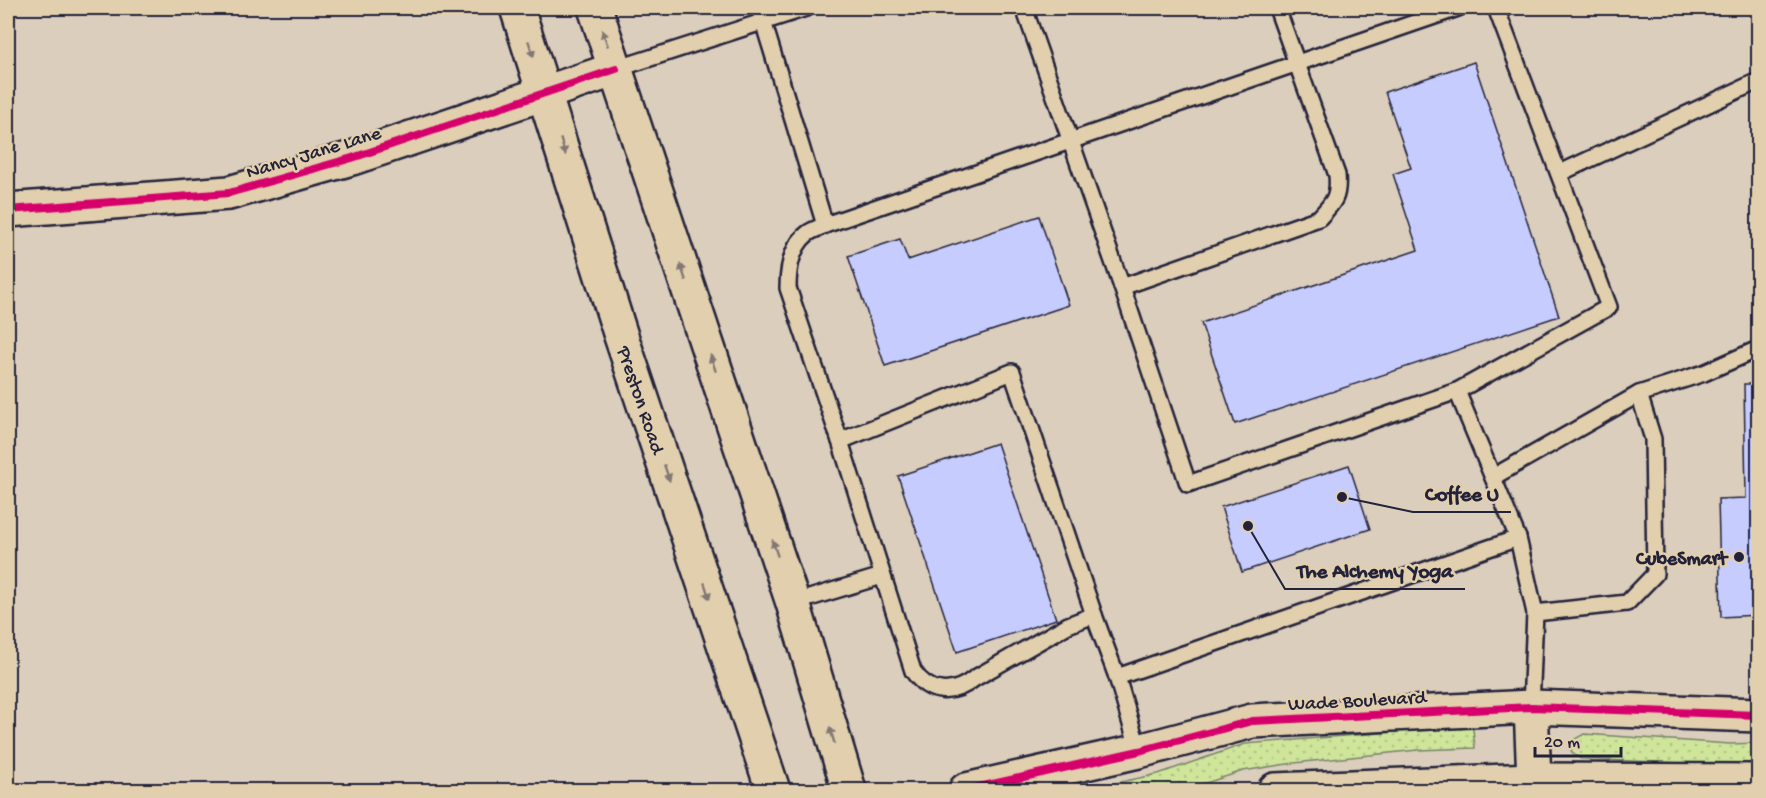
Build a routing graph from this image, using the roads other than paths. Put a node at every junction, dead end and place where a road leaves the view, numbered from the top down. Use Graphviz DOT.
graph roads {
  1 [pos="518,8"];
  2 [pos="595,8"];
  3 [pos="806,8"];
  4 [pos="1024,8"];
  5 [pos="1277,8"];
  6 [pos="1458,8"];
  7 [pos="1496,8"];
  8 [pos="761,15"];
  9 [pos="1297,63"];
  10 [pos="616,69"];
  11 [pos="1758,81"];
  12 [pos="545,92"];
  13 [pos="1071,142"];
  14 [pos="1560,173"];
  15 [pos="8,210"];
  16 [pos="825,225"];
  17 [pos="1122,287"];
  18 [pos="1758,349"];
  19 [pos="1457,391"];
  20 [pos="1639,394"];
  21 [pos="840,441"];
  22 [pos="1492,477"];
  23 [pos="1518,538"];
  24 [pos="882,576"];
  25 [pos="793,603"];
  26 [pos="1535,612"];
  27 [pos="1094,615"];
  28 [pos="1117,676"];
  29 [pos="1531,707"];
  30 [pos="1758,715"];
  31 [pos="1139,750"];
  32 [pos="1534,780"];
  33 [pos="1758,781"];
  34 [pos="773,790"];
  35 [pos="849,790"];
  36 [pos="966,790"];
  37 [pos="1275,790"];
  1 -- 12 [label="street, Preston Road, one-way"];
  10 -- 2 [label="street, one-way"];
  3 -- 8 [label="lane"];
  4 -- 13 [label="lane"];
  5 -- 9 [label="lane"];
  6 -- 9 [label="lane"];
  7 -- 14 [label="lane"];
  8 -- 10 [label="lane"];
  8 -- 16 [label="lane"];
  9 -- 13 [label="lane"];
  9 -- 17 [label="lane"];
  10 -- 12 [label="street, Nancy Jane Lane"];
  25 -- 10 [label="street, one-way"];
  11 -- 14 [label="lane"];
  12 -- 15 [label="street, Nancy Jane Lane"];
  12 -- 34 [label="street, Preston Road, one-way"];
  13 -- 16 [label="lane"];
  13 -- 17 [label="lane"];
  14 -- 19 [label="lane"];
  16 -- 21 [label="lane"];
  17 -- 19 [label="lane"];
  18 -- 20 [label="lane"];
  19 -- 22 [label="lane"];
  20 -- 22 [label="lane"];
  20 -- 26 [label="lane"];
  21 -- 24 [label="lane"];
  21 -- 27 [label="lane"];
  22 -- 23 [label="lane"];
  23 -- 26 [label="lane"];
  23 -- 28 [label="lane"];
  24 -- 25 [label="lane"];
  24 -- 27 [label="lane"];
  35 -- 25 [label="street, one-way"];
  26 -- 29 [label="lane"];
  27 -- 28 [label="lane"];
  28 -- 31 [label="lane"];
  29 -- 30 [label="street, Wade Boulevard"];
  29 -- 31 [label="street, Wade Boulevard"];
  29 -- 32 [label="street"];
  31 -- 36 [label="street, Wade Boulevard"];
  32 -- 33 [label="street"];
  32 -- 37 [label="street"];
}
